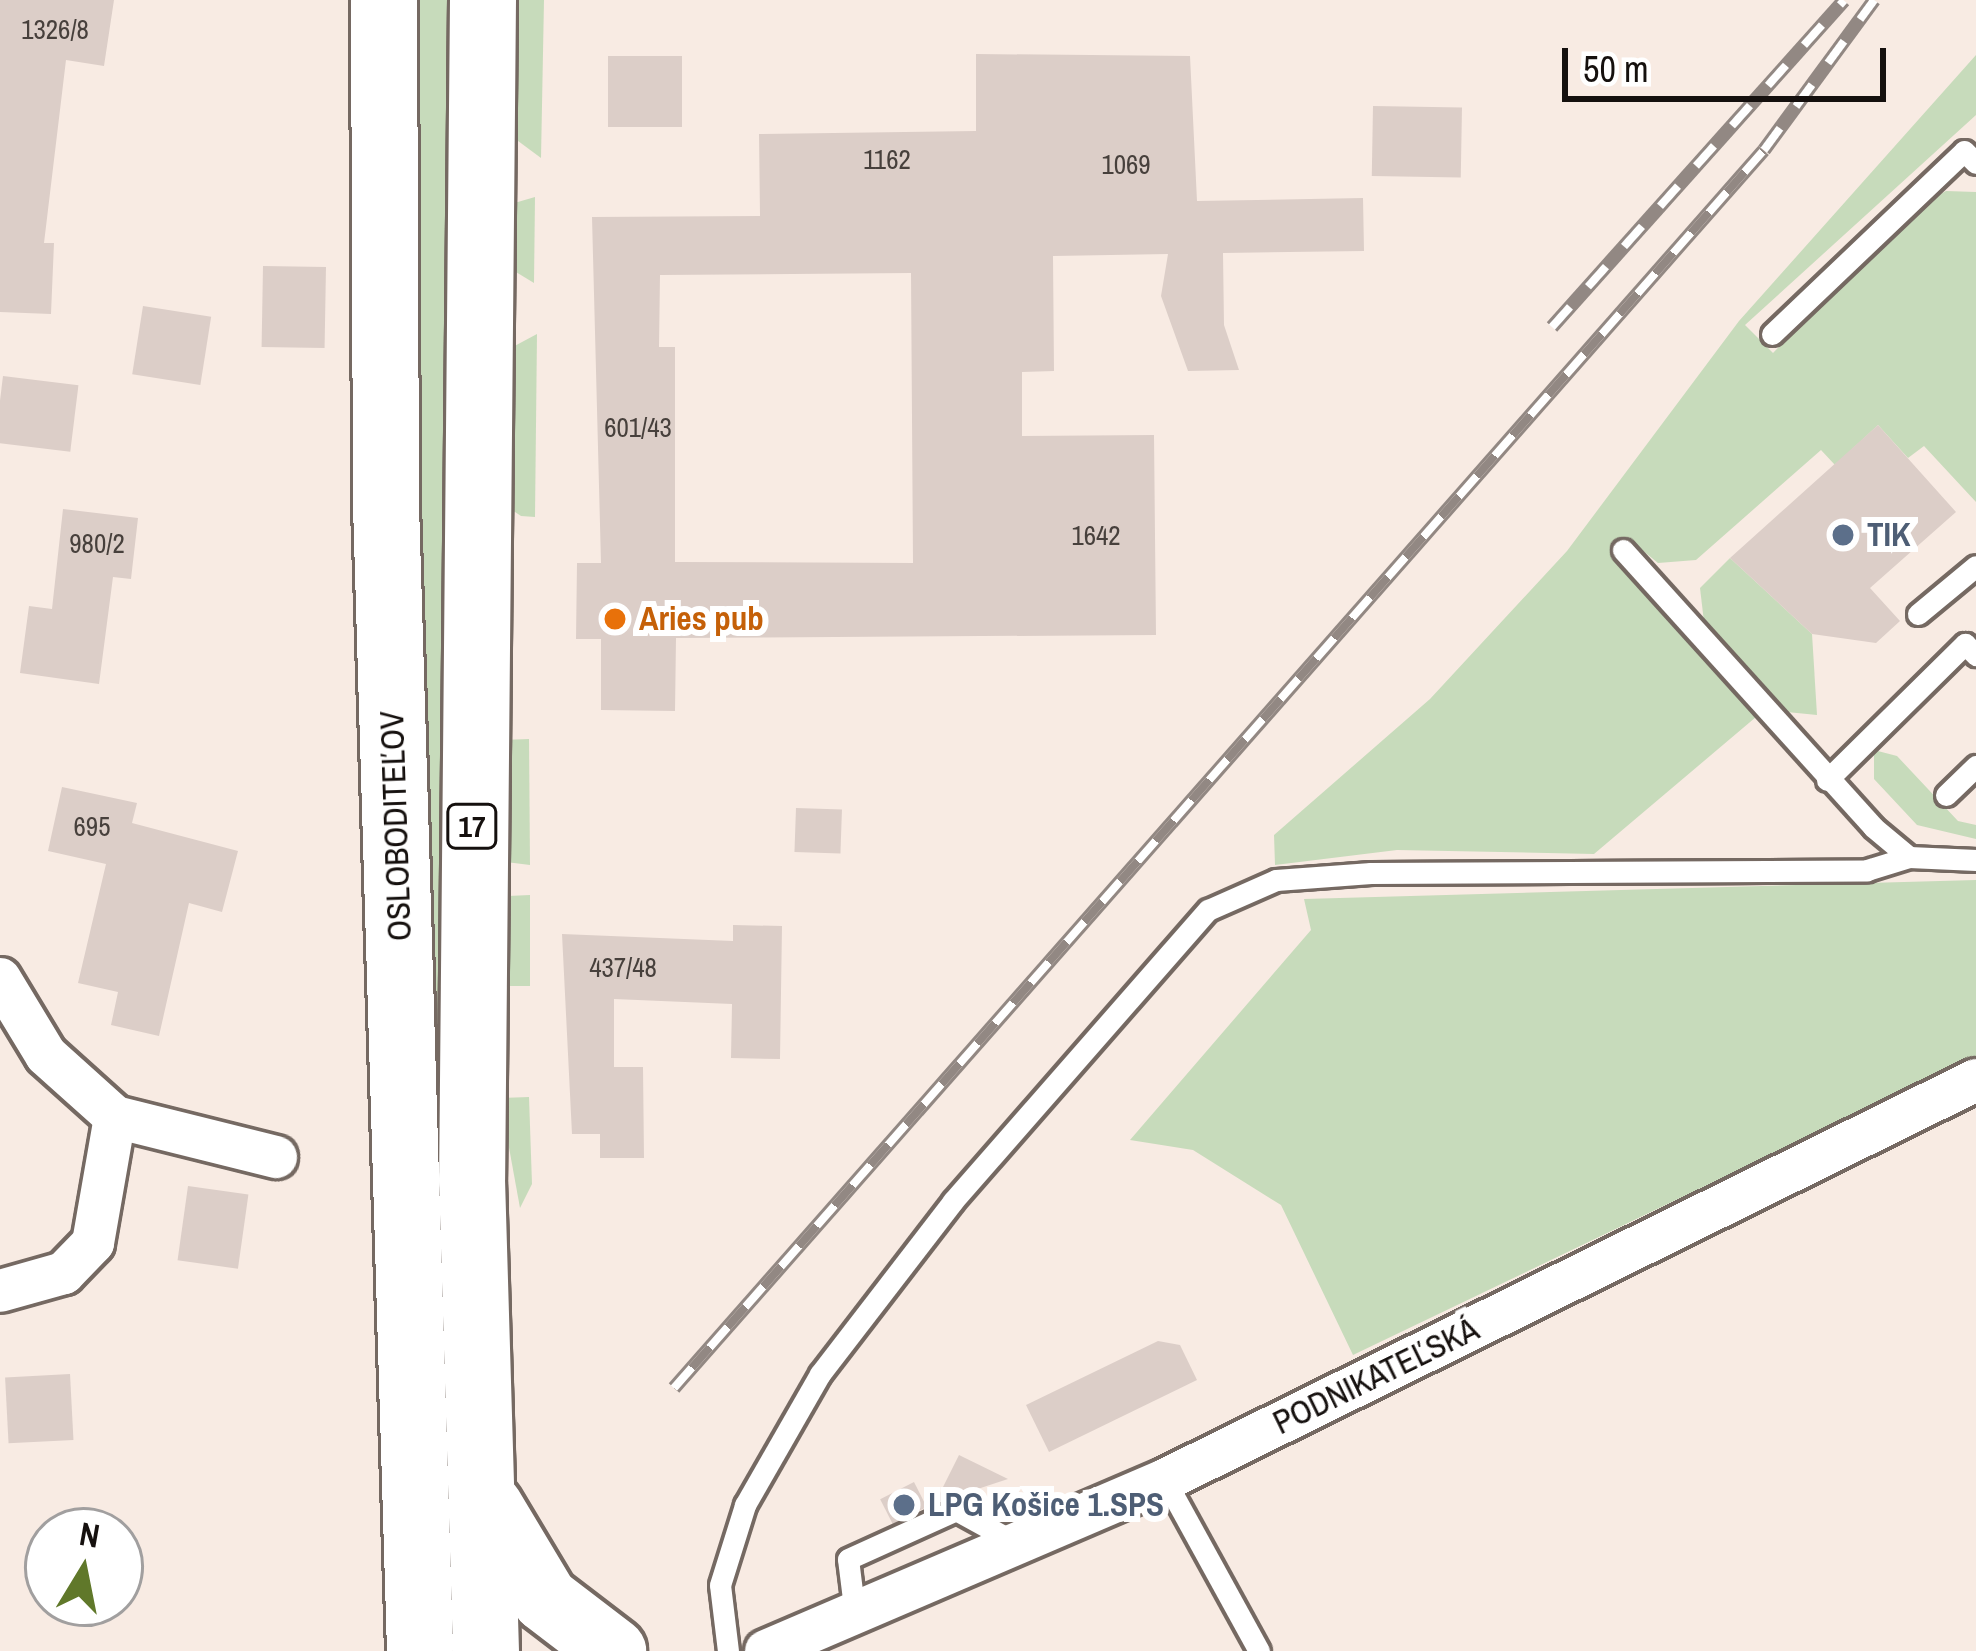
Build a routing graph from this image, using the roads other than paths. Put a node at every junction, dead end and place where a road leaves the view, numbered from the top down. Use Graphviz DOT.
graph roads {
  1 [pos="383,0"];
  2 [pos="483,0"];
  3 [pos="1976,164"];
  4 [pos="1772,334"];
  5 [pos="1623,550"];
  6 [pos="1976,566"];
  7 [pos="1918,614"];
  8 [pos="1976,655"];
  9 [pos="1976,766"];
  10 [pos="1827,780"];
  11 [pos="1946,795"];
  12 [pos="1909,857"];
  13 [pos="1976,860"];
  14 [pos="0,979"];
  15 [pos="1976,1080"];
  16 [pos="115,1118"];
  17 [pos="276,1157"];
  18 [pos="0,1291"];
  19 [pos="1165,1480"];
  20 [pos="483,1494"];
  21 [pos="419,1651"];
  22 [pos="486,1651"];
  23 [pos="614,1651"];
  24 [pos="728,1651"];
  25 [pos="766,1651"];
  26 [pos="1258,1651"];
  1 -- 21 [label="main road, OSLOBODITEĽOV / 17"];
  2 -- 20 [label="main road, 17"];
  3 -- 4 [label="lane"];
  5 -- 10 [label="lane"];
  6 -- 7 [label="lane"];
  8 -- 10 [label="lane"];
  9 -- 11 [label="lane"];
  10 -- 12 [label="lane"];
  12 -- 13 [label="lane"];
  12 -- 24 [label="lane"];
  14 -- 16 [label="street"];
  15 -- 19 [label="street, PODNIKATEĽSKÁ"];
  16 -- 17 [label="street"];
  16 -- 18 [label="street"];
  19 -- 25 [label="street, PODNIKATEĽSKÁ"];
  19 -- 26 [label="lane"];
  20 -- 22 [label="main road, 17"];
  20 -- 23 [label="main road"];
}
